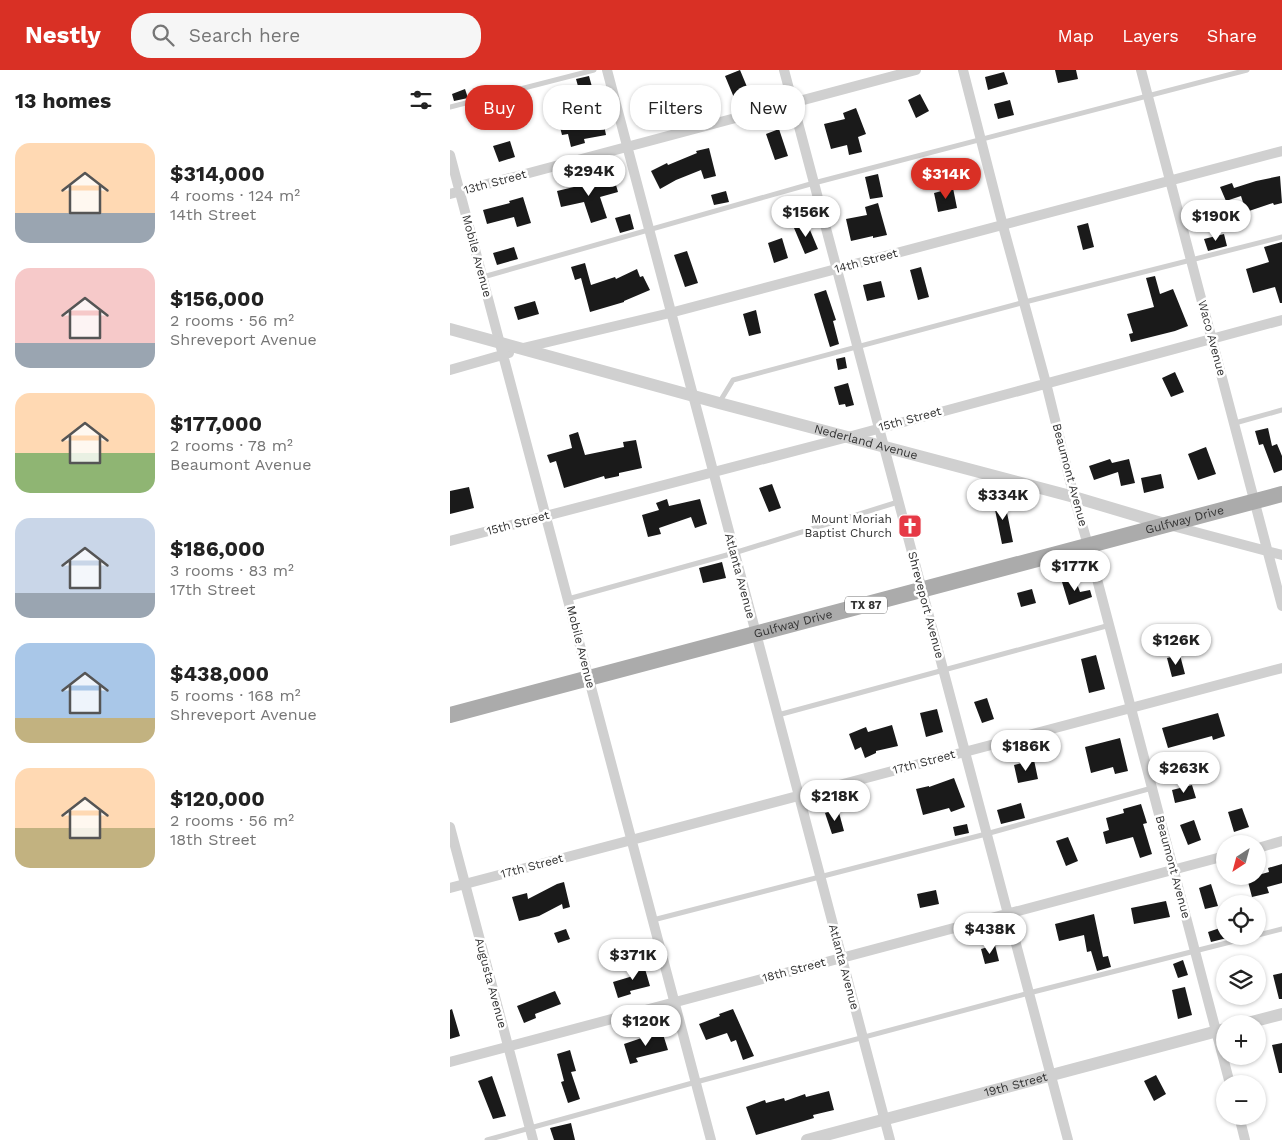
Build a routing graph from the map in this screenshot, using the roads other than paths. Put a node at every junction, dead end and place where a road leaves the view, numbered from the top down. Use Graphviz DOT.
graph roads {
  1 [pos="594,70"];
  2 [pos="607,70"];
  3 [pos="784,70"];
  4 [pos="916,70"];
  5 [pos="963,70"];
  6 [pos="1142,70"];
  7 [pos="1247,70"];
  8 [pos="788,85"];
  9 [pos="1148,96"];
  10 [pos="805,100"];
  11 [pos="450,107"];
  12 [pos="731,120"];
  13 [pos="799,130"];
  14 [pos="982,140"];
  15 [pos="628,148"];
  16 [pos="1282,151"];
  17 [pos="450,155"];
  18 [pos="1169,182"];
  19 [pos="814,183"];
  20 [pos="455,193"];
  21 [pos="1003,226"];
  22 [pos="650,229"];
  23 [pos="1282,237"];
  24 [pos="1192,260"];
  25 [pos="835,269"];
  26 [pos="483,277"];
  27 [pos="1025,302"];
  28 [pos="670,313"];
  29 [pos="1282,320"];
  30 [pos="450,329"];
  31 [pos="1212,338"];
  32 [pos="858,346"];
  33 [pos="502,348"];
  34 [pos="520,349"];
  35 [pos="450,370"];
  36 [pos="1046,383"];
  37 [pos="692,395"];
  38 [pos="719,403"];
  39 [pos="1282,410"];
  40 [pos="1235,423"];
  41 [pos="879,427"];
  42 [pos="848,437"];
  43 [pos="883,446"];
  44 [pos="712,472"];
  45 [pos="1282,494"];
  46 [pos="1074,497"];
  47 [pos="1255,501"];
  48 [pos="899,502"];
  49 [pos="547,516"];
  50 [pos="1168,525"];
  51 [pos="450,542"];
  52 [pos="1088,545"];
  53 [pos="1267,551"];
  54 [pos="734,553"];
  55 [pos="1282,555"];
  56 [pos="921,590"];
  57 [pos="568,599"];
  58 [pos="1282,606"];
  59 [pos="1110,625"];
  60 [pos="756,634"];
  61 [pos="1282,668"];
  62 [pos="943,671"];
  63 [pos="589,678"];
  64 [pos="1131,707"];
  65 [pos="450,715"];
  66 [pos="778,716"];
  67 [pos="964,751"];
  68 [pos="1152,788"];
  69 [pos="799,795"];
  70 [pos="450,827"];
  71 [pos="986,834"];
  72 [pos="632,840"];
  73 [pos="1282,841"];
  74 [pos="1266,846"];
  75 [pos="1216,858"];
  76 [pos="1174,870"];
  77 [pos="820,878"];
  78 [pos="465,884"];
  79 [pos="450,888"];
  80 [pos="1008,915"];
  81 [pos="653,920"];
  82 [pos="1282,929"];
  83 [pos="1266,933"];
  84 [pos="1222,945"];
  85 [pos="1195,952"];
  86 [pos="842,958"];
  87 [pos="1029,993"];
  88 [pos="674,1002"];
  89 [pos="1282,1014"];
  90 [pos="1216,1018"];
  91 [pos="1266,1018"];
  92 [pos="1216,1031"];
  93 [pos="863,1037"];
  94 [pos="508,1046"];
  95 [pos="450,1062"];
  96 [pos="1051,1075"];
  97 [pos="696,1082"];
  98 [pos="884,1120"];
  99 [pos="1241,1125"];
  100 [pos="530,1128"];
  101 [pos="487,1140"];
  102 [pos="533,1140"];
  103 [pos="711,1140"];
  104 [pos="807,1140"];
  105 [pos="890,1140"];
  106 [pos="1068,1140"];
  107 [pos="1245,1140"];
  1 -- 11 [label="lane"];
  2 -- 15 [label="street, Atlanta Avenue"];
  3 -- 8 [label="street, Shreveport Avenue"];
  4 -- 10 [label="street, 13th Street"];
  5 -- 14 [label="street, Beaumont Avenue"];
  6 -- 9 [label="street, Waco Avenue"];
  7 -- 9 [label="lane"];
  9 -- 14 [label="lane"];
  9 -- 18 [label="street, Waco Avenue"];
  12 -- 15 [label="street, 13th Street"];
  13 -- 19 [label="street, Shreveport Avenue"];
  14 -- 19 [label="lane"];
  14 -- 21 [label="street, Beaumont Avenue"];
  15 -- 20 [label="street, 13th Street"];
  15 -- 22 [label="street, Atlanta Avenue"];
  16 -- 18 [label="street, 14th Street"];
  17 -- 20 [label="street, Mobile Avenue"];
  18 -- 21 [label="street, 14th Street"];
  18 -- 24 [label="street, Waco Avenue"];
  19 -- 22 [label="lane"];
  19 -- 25 [label="street, Shreveport Avenue"];
  20 -- 26 [label="street, Mobile Avenue"];
  21 -- 25 [label="street, 14th Street"];
  21 -- 27 [label="street, Beaumont Avenue"];
  22 -- 26 [label="lane"];
  22 -- 28 [label="street, Atlanta Avenue"];
  23 -- 24 [label="lane"];
  24 -- 27 [label="lane"];
  24 -- 31 [label="street, Waco Avenue"];
  25 -- 28 [label="street, 14th Street"];
  25 -- 32 [label="street, Shreveport Avenue"];
  26 -- 33 [label="street, Mobile Avenue"];
  27 -- 32 [label="lane"];
  27 -- 36 [label="street, Beaumont Avenue"];
  28 -- 34 [label="street, 14th Street"];
  28 -- 37 [label="street, Atlanta Avenue"];
  29 -- 31 [label="street, 15th Street"];
  30 -- 33 [label="street, Nederland Avenue"];
  31 -- 36 [label="street, 15th Street"];
  31 -- 40 [label="street, Waco Avenue"];
  32 -- 38 [label="lane"];
  32 -- 41 [label="street, Shreveport Avenue"];
  33 -- 34 [label="street, Nederland Avenue"];
  33 -- 35 [label="street"];
  33 -- 49 [label="street, Mobile Avenue"];
  34 -- 37 [label="street, Nederland Avenue"];
  36 -- 41 [label="street, 15th Street"];
  36 -- 46 [label="street, Beaumont Avenue"];
  37 -- 38 [label="street, Nederland Avenue"];
  37 -- 44 [label="street, Atlanta Avenue"];
  38 -- 42 [label="street, Nederland Avenue"];
  39 -- 40 [label="lane"];
  40 -- 47 [label="street, Waco Avenue"];
  41 -- 42 [label="street, 15th Street"];
  41 -- 43 [label="street, Shreveport Avenue"];
  42 -- 43 [label="street, Nederland Avenue"];
  42 -- 44 [label="street, 15th Street"];
  43 -- 46 [label="street, Nederland Avenue"];
  43 -- 48 [label="street, Shreveport Avenue"];
  44 -- 49 [label="street, 15th Street"];
  44 -- 54 [label="street, Atlanta Avenue"];
  45 -- 47 [label="main road, Gulfway Drive / TX 87"];
  46 -- 50 [label="street, Nederland Avenue"];
  46 -- 52 [label="street, Beaumont Avenue"];
  47 -- 50 [label="main road, Gulfway Drive / TX 87"];
  47 -- 53 [label="street, Waco Avenue"];
  48 -- 54 [label="lane"];
  48 -- 56 [label="street, Shreveport Avenue"];
  49 -- 51 [label="street, 15th Street"];
  49 -- 57 [label="street, Mobile Avenue"];
  50 -- 52 [label="main road, Gulfway Drive / TX 87"];
  50 -- 53 [label="street, Nederland Avenue"];
  52 -- 56 [label="main road, Gulfway Drive / TX 87"];
  52 -- 59 [label="street, Beaumont Avenue"];
  53 -- 55 [label="street, Nederland Avenue"];
  53 -- 58 [label="street, Waco Avenue"];
  54 -- 57 [label="lane"];
  54 -- 60 [label="street, Atlanta Avenue"];
  56 -- 60 [label="main road, Gulfway Drive / TX 87"];
  56 -- 62 [label="street, Shreveport Avenue"];
  57 -- 63 [label="street, Mobile Avenue"];
  59 -- 62 [label="lane"];
  59 -- 64 [label="street, Beaumont Avenue"];
  60 -- 63 [label="main road, Gulfway Drive / TX 87"];
  60 -- 66 [label="street, Atlanta Avenue"];
  61 -- 64 [label="street, 17th Street"];
  62 -- 66 [label="lane"];
  62 -- 67 [label="street, Shreveport Avenue"];
  63 -- 65 [label="main road, Gulfway Drive / TX 87"];
  63 -- 72 [label="street, Mobile Avenue"];
  64 -- 67 [label="street, 17th Street"];
  64 -- 68 [label="street, Beaumont Avenue"];
  66 -- 69 [label="street, Atlanta Avenue"];
  67 -- 69 [label="street, 17th Street"];
  67 -- 71 [label="street, Shreveport Avenue"];
  68 -- 71 [label="lane"];
  68 -- 76 [label="street, Beaumont Avenue"];
  69 -- 72 [label="street, 17th Street"];
  69 -- 77 [label="street, Atlanta Avenue"];
  70 -- 78 [label="street, Augusta Avenue"];
  71 -- 77 [label="lane"];
  71 -- 80 [label="street, Shreveport Avenue"];
  72 -- 78 [label="street, 17th Street"];
  72 -- 81 [label="street, Mobile Avenue"];
  73 -- 74 [label="street"];
  75 -- 76 [label="street, 18th Street"];
  76 -- 80 [label="street, 18th Street"];
  76 -- 85 [label="street, Beaumont Avenue"];
  77 -- 81 [label="lane"];
  77 -- 86 [label="street, Atlanta Avenue"];
  78 -- 79 [label="street, 17th Street"];
  78 -- 94 [label="street, Augusta Avenue"];
  80 -- 86 [label="street, 18th Street"];
  80 -- 87 [label="street, Shreveport Avenue"];
  81 -- 88 [label="street, Mobile Avenue"];
  82 -- 83 [label="lane"];
  84 -- 85 [label="lane"];
  85 -- 87 [label="lane"];
  85 -- 90 [label="street, Beaumont Avenue"];
  86 -- 88 [label="street, 18th Street"];
  86 -- 93 [label="street, Atlanta Avenue"];
  87 -- 93 [label="lane"];
  87 -- 96 [label="street, Shreveport Avenue"];
  88 -- 94 [label="street, 18th Street"];
  88 -- 97 [label="street, Mobile Avenue"];
  89 -- 91 [label="street"];
  92 -- 96 [label="street, 19th Street"];
  93 -- 97 [label="lane"];
  93 -- 98 [label="street, Atlanta Avenue"];
  94 -- 95 [label="street, 18th Street"];
  94 -- 100 [label="street, Augusta Avenue"];
  96 -- 98 [label="street, 19th Street"];
  96 -- 106 [label="street, Shreveport Avenue"];
  97 -- 100 [label="lane"];
  97 -- 103 [label="street, Mobile Avenue"];
  98 -- 104 [label="street, 19th Street"];
  98 -- 105 [label="street, Atlanta Avenue"];
  99 -- 107 [label="street"];
  100 -- 101 [label="lane"];
  100 -- 102 [label="street, Augusta Avenue"];
}
